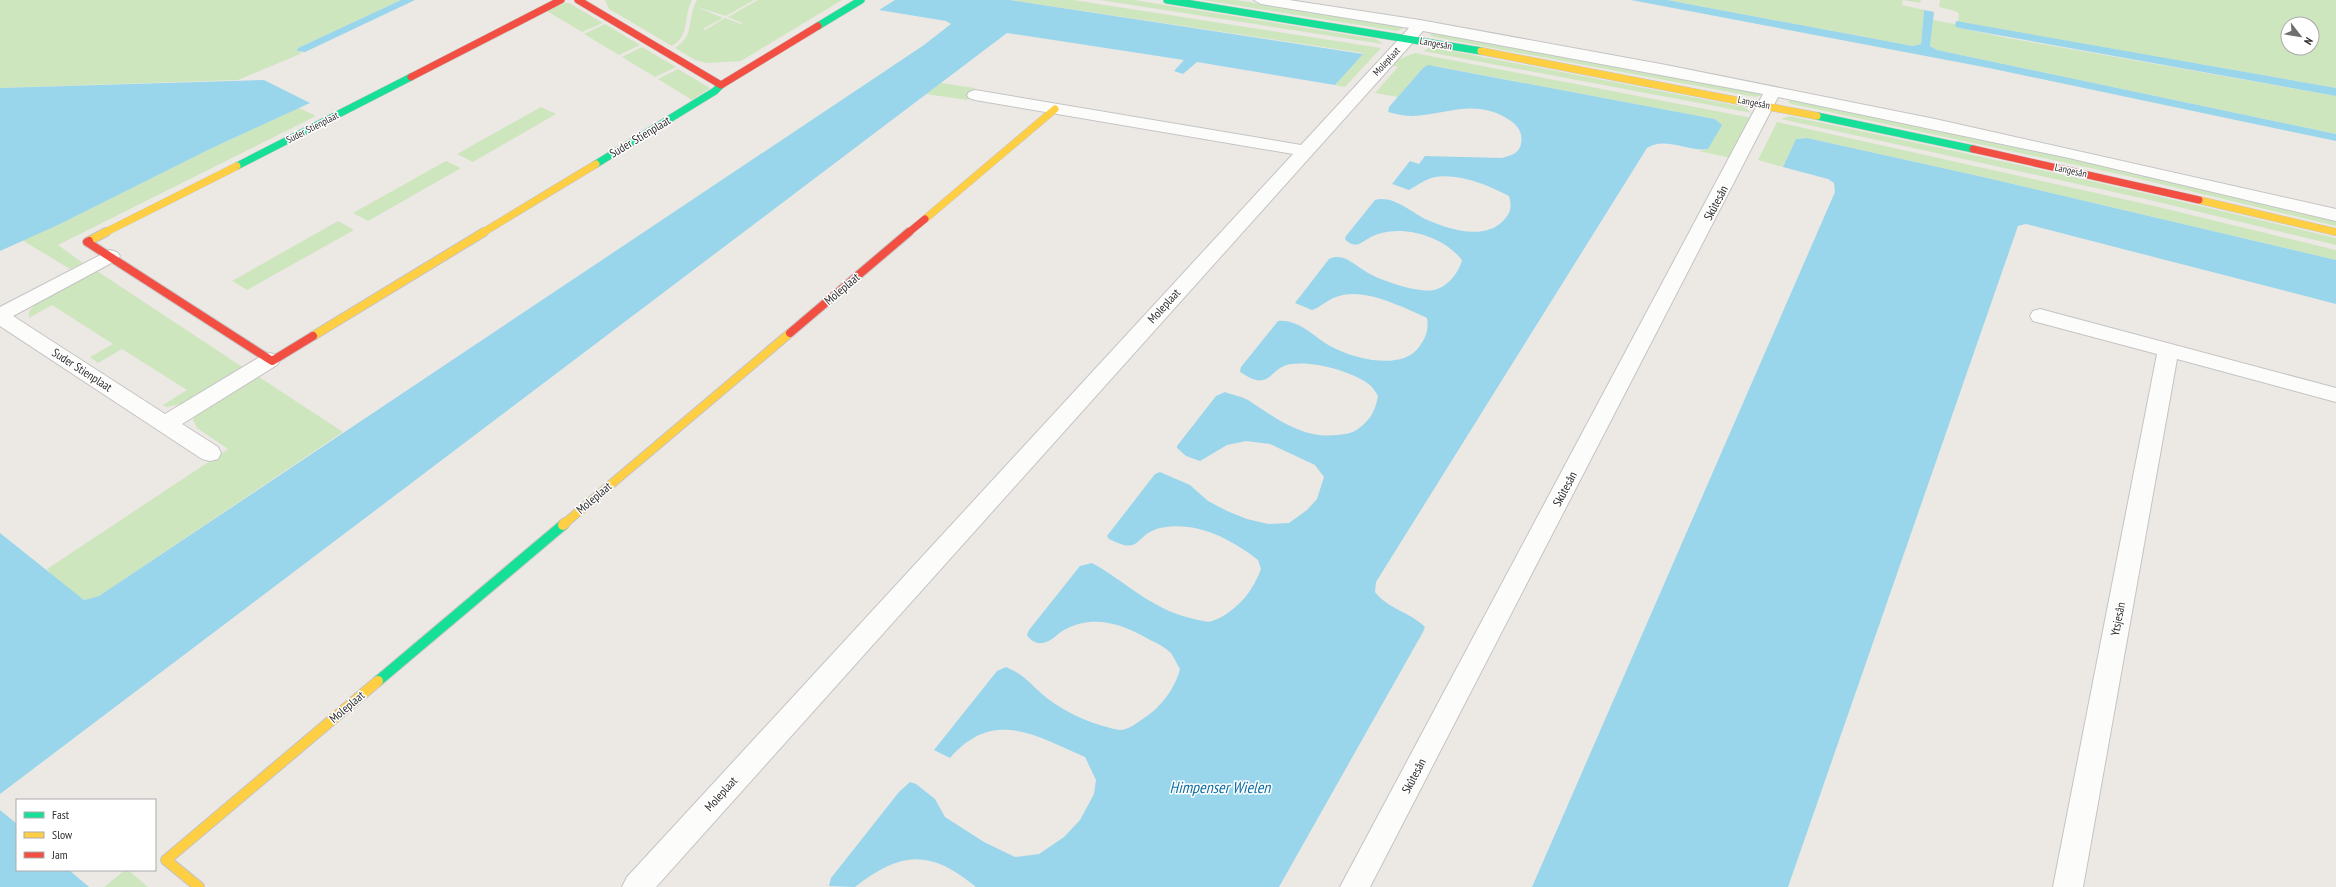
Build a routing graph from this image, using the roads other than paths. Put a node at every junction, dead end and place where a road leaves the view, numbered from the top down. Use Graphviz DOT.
graph roads {
  1 [pos="578,0"];
  2 [pos="861,0"];
  3 [pos="1167,0"];
  4 [pos="1261,0"];
  5 [pos="557,1"];
  6 [pos="1414,32"];
  7 [pos="721,84"];
  8 [pos="976,95"];
  9 [pos="1770,98"];
  10 [pos="1055,109"];
  11 [pos="1305,151"];
  12 [pos="2336,215"];
  13 [pos="2336,232"];
  14 [pos="110,256"];
  15 [pos="0,316"];
  16 [pos="2040,316"];
  17 [pos="2168,350"];
  18 [pos="270,360"];
  19 [pos="2336,395"];
  20 [pos="165,424"];
  21 [pos="210,454"];
  22 [pos="199,887"];
  23 [pos="637,887"];
  24 [pos="1355,887"];
  25 [pos="2068,887"];
  1 -- 7 [label="street"];
  2 -- 7 [label="street, Suder Stienplaat"];
  3 -- 6 [label="street, Langesân"];
  4 -- 6 [label="street, Langesân"];
  5 -- 14 [label="street, Suder Stienplaat"];
  6 -- 9 [label="street, Langesân"];
  6 -- 11 [label="street, Moleplaat"];
  7 -- 18 [label="street, Suder Stienplaat"];
  8 -- 10 [label="street"];
  9 -- 12 [label="street, Langesân"];
  9 -- 13 [label="street, Langesân"];
  9 -- 24 [label="street, Skûtesân"];
  10 -- 11 [label="street"];
  10 -- 22 [label="street, Moleplaat"];
  11 -- 23 [label="street, Moleplaat"];
  14 -- 15 [label="street, Suder Stienplaat"];
  14 -- 18 [label="street, Suder Stienplaat"];
  15 -- 20 [label="street, Suder Stienplaat"];
  16 -- 17 [label="street"];
  17 -- 19 [label="street"];
  17 -- 25 [label="street, Ytsjesân"];
  18 -- 20 [label="street, Suder Stienplaat"];
  20 -- 21 [label="street, Suder Stienplaat"];
}
